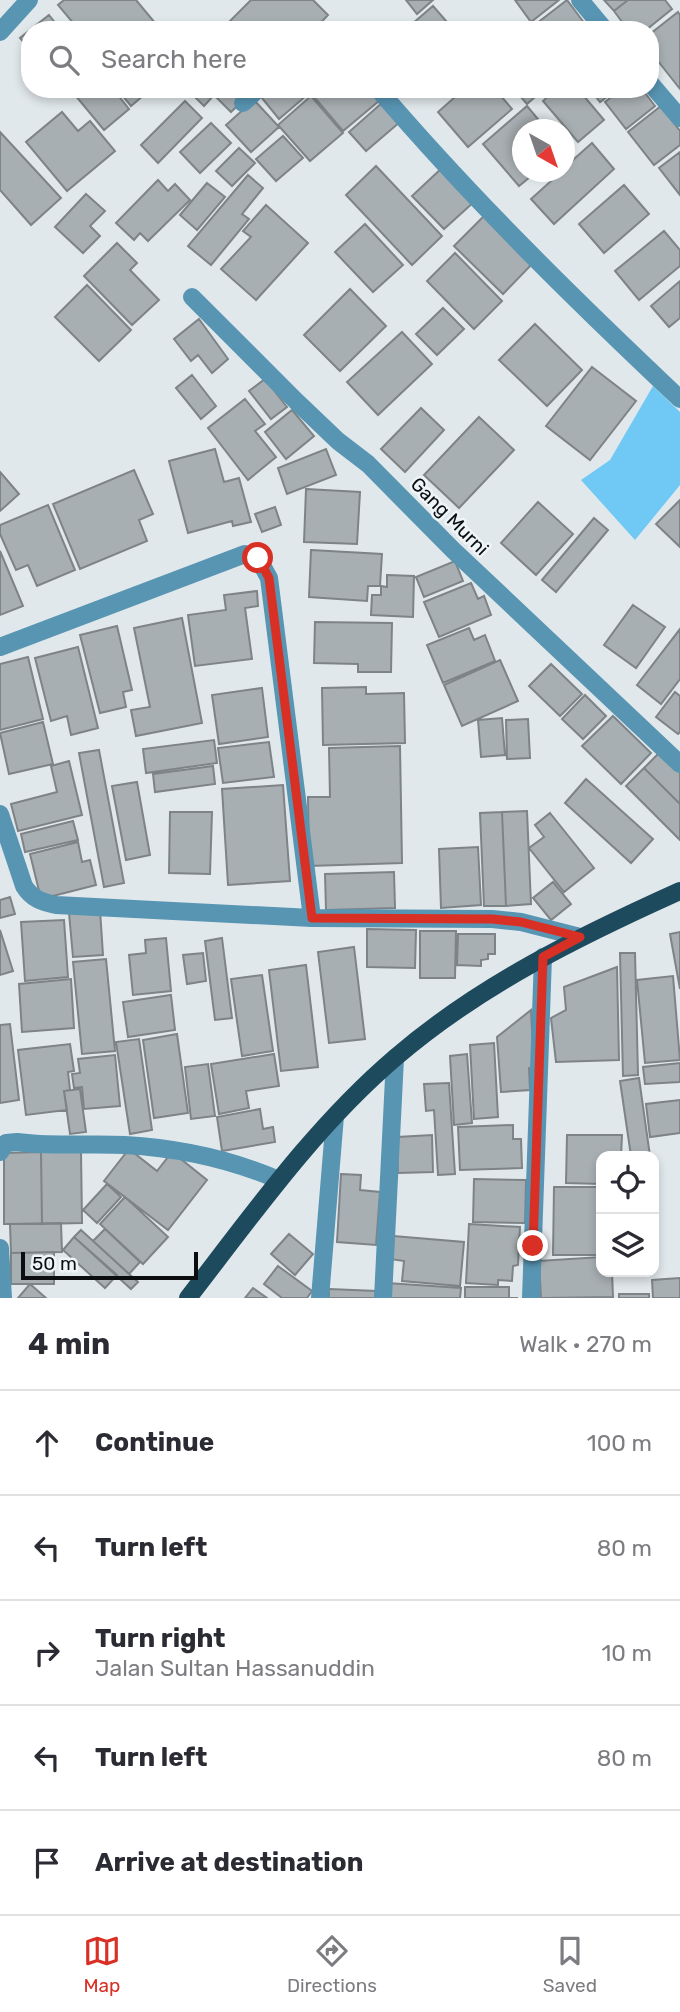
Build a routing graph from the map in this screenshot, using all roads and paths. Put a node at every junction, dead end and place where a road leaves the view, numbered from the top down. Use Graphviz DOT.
graph roads {
  1 [pos="29,0"];
  2 [pos="580,0"];
  3 [pos="598,21"];
  4 [pos="0,32"];
  5 [pos="659,94"];
  6 [pos="248,98"];
  7 [pos="386,98"];
  8 [pos="243,103"];
  9 [pos="680,118"];
  10 [pos="191,297"];
  11 [pos="680,399"];
  12 [pos="0,647"];
  13 [pos="680,764"];
  14 [pos="0,814"];
  15 [pos="680,891"];
  16 [pos="312,918"];
  17 [pos="580,937"];
  18 [pos="543,957"];
  19 [pos="395,1058"];
  20 [pos="335,1116"];
  21 [pos="0,1152"];
  22 [pos="279,1180"];
  23 [pos="0,1248"];
  24 [pos="3,1298"];
  25 [pos="188,1298"];
  26 [pos="320,1298"];
  27 [pos="383,1298"];
  28 [pos="531,1298"];
  1 -- 4 [label="street"];
  2 -- 3 [label="street"];
  5 -- 9 [label="street"];
  6 -- 8 [label="street"];
  7 -- 11 [label="street"];
  10 -- 13 [label="street, Gang Murni"];
  12 -- 16 [label="street"];
  14 -- 16 [label="street"];
  15 -- 17 [label="main road"];
  16 -- 17 [label="street"];
  17 -- 18 [label="main road"];
  18 -- 19 [label="main road"];
  18 -- 28 [label="street"];
  19 -- 20 [label="main road"];
  19 -- 27 [label="street"];
  20 -- 22 [label="main road"];
  20 -- 26 [label="street"];
  21 -- 22 [label="street"];
  22 -- 25 [label="main road"];
  23 -- 24 [label="street"];
}
